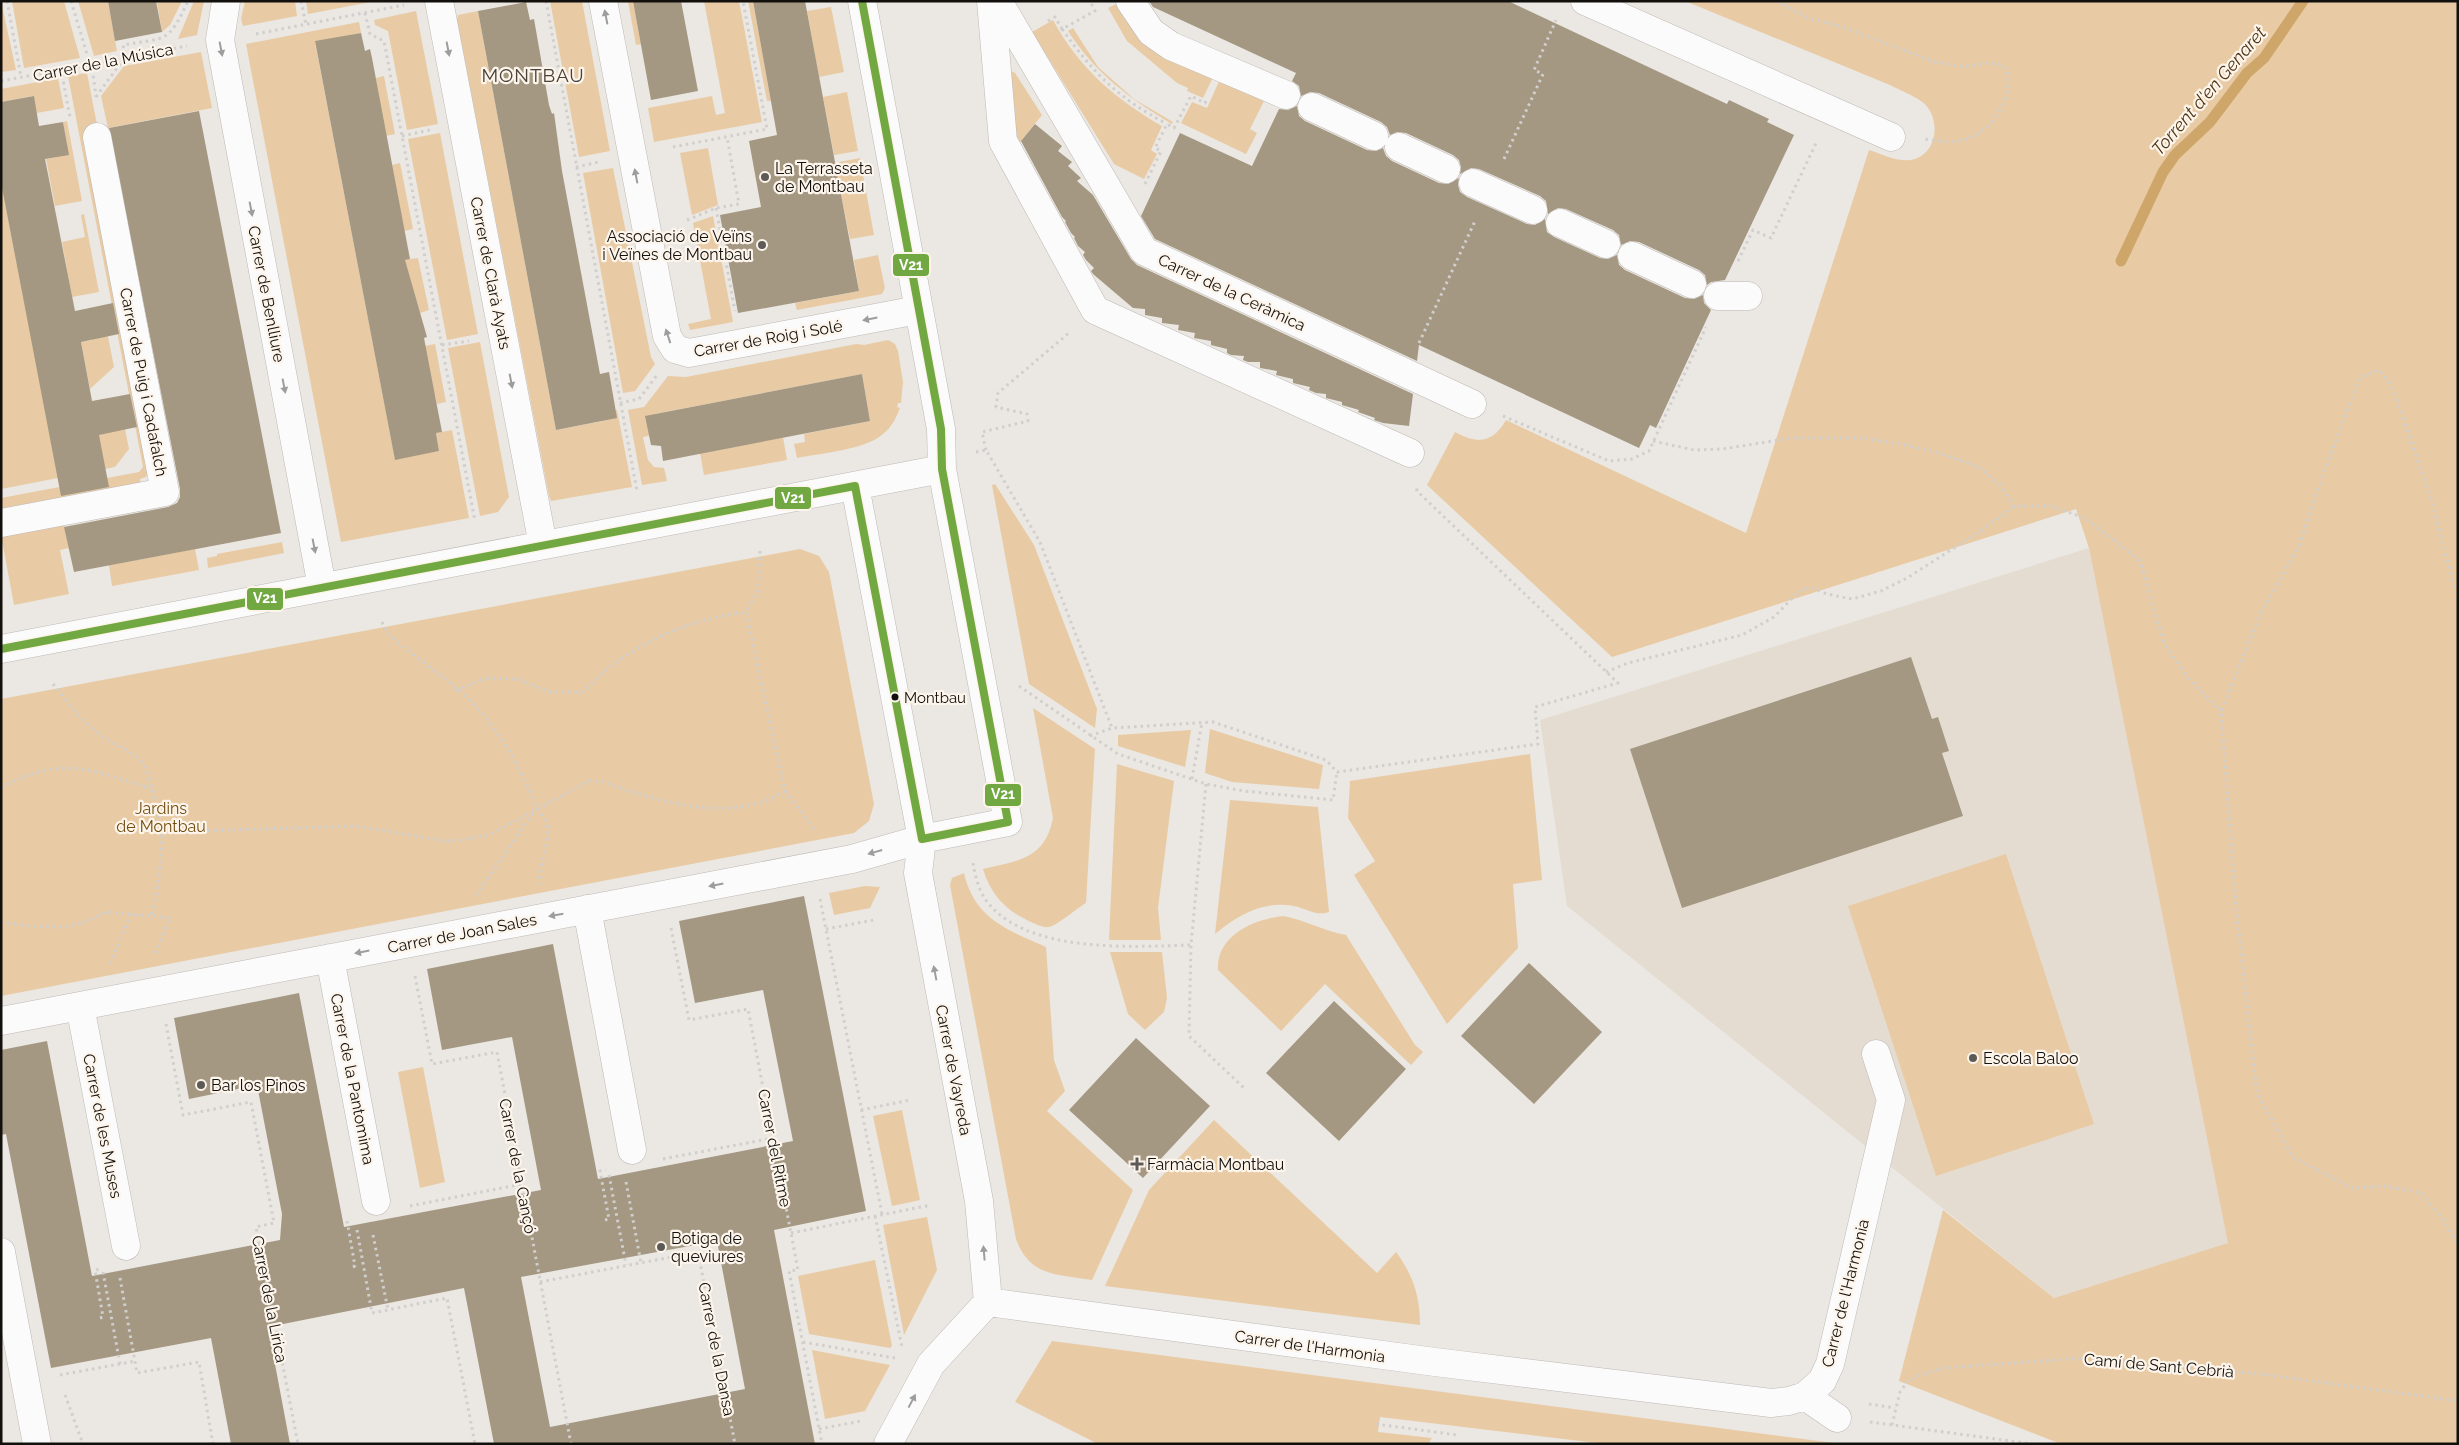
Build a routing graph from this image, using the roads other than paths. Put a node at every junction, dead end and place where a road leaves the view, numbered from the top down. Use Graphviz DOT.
graph roads {
  1 [pos="226,1"];
  2 [pos="439,1"];
  3 [pos="603,1"];
  4 [pos="862,1"];
  5 [pos="991,1"];
  6 [pos="998,1"];
  7 [pos="1130,1"];
  8 [pos="1584,1"];
  9 [pos="1286,95"];
  10 [pos="1312,107"];
  11 [pos="1374,136"];
  12 [pos="97,137"];
  13 [pos="1891,137"];
  14 [pos="1399,148"];
  15 [pos="1446,169"];
  16 [pos="1473,183"];
  17 [pos="1533,210"];
  18 [pos="1560,222"];
  19 [pos="1606,244"];
  20 [pos="1632,256"];
  21 [pos="1692,284"];
  22 [pos="1718,296"];
  23 [pos="1748,296"];
  24 [pos="918,310"];
  25 [pos="1472,404"];
  26 [pos="1410,452"];
  27 [pos="942,469"];
  28 [pos="855,486"];
  29 [pos="1,523"];
  30 [pos="543,545"];
  31 [pos="322,587"];
  32 [pos="1,649"];
  33 [pos="922,839"];
  34 [pos="587,909"];
  35 [pos="330,958"];
  36 [pos="80,1006"];
  37 [pos="1,1021"];
  38 [pos="1876,1054"];
  39 [pos="632,1150"];
  40 [pos="376,1201"];
  41 [pos="126,1246"];
  42 [pos="1,1252"];
  43 [pos="988,1302"];
  44 [pos="1805,1396"];
  45 [pos="1837,1418"];
  46 [pos="38,1444"];
  47 [pos="888,1444"];
  1 -- 31 [label="street, Carrer de Benlliure, one-way"];
  2 -- 30 [label="street, Carrer de Clarà Ayats, one-way"];
  24 -- 3 [label="street, Carrer de Roig i Solé, one-way"];
  4 -- 24 [label="street"];
  5 -- 26 [label="street"];
  6 -- 25 [label="street, Carrer de la Ceràmica"];
  7 -- 9 [label="street"];
  8 -- 13 [label="street"];
  10 -- 11 [label="street"];
  12 -- 29 [label="street, Carrer de Puig i Cadafalch"];
  14 -- 15 [label="street"];
  16 -- 17 [label="street"];
  18 -- 19 [label="street"];
  20 -- 21 [label="street"];
  22 -- 23 [label="street"];
  24 -- 27 [label="street"];
  27 -- 28 [label="street"];
  27 -- 33 [label="street"];
  28 -- 30 [label="street"];
  28 -- 33 [label="street, Carrer de Vayreda"];
  30 -- 31 [label="street"];
  31 -- 32 [label="street"];
  33 -- 34 [label="street, Carrer de Joan Sales, one-way"];
  43 -- 33 [label="street, Carrer de Vayreda, one-way"];
  34 -- 35 [label="street, Carrer de Joan Sales, one-way"];
  34 -- 39 [label="street"];
  35 -- 36 [label="street, Carrer de Joan Sales"];
  35 -- 40 [label="street, Carrer de la Pantomima"];
  36 -- 37 [label="street, Carrer de Joan Sales"];
  36 -- 41 [label="street, Carrer de les Muses"];
  38 -- 44 [label="street, Carrer de l'Harmonia"];
  42 -- 46 [label="street"];
  43 -- 44 [label="street, Carrer de l'Harmonia"];
  47 -- 43 [label="street, one-way"];
  44 -- 45 [label="street"];
}
